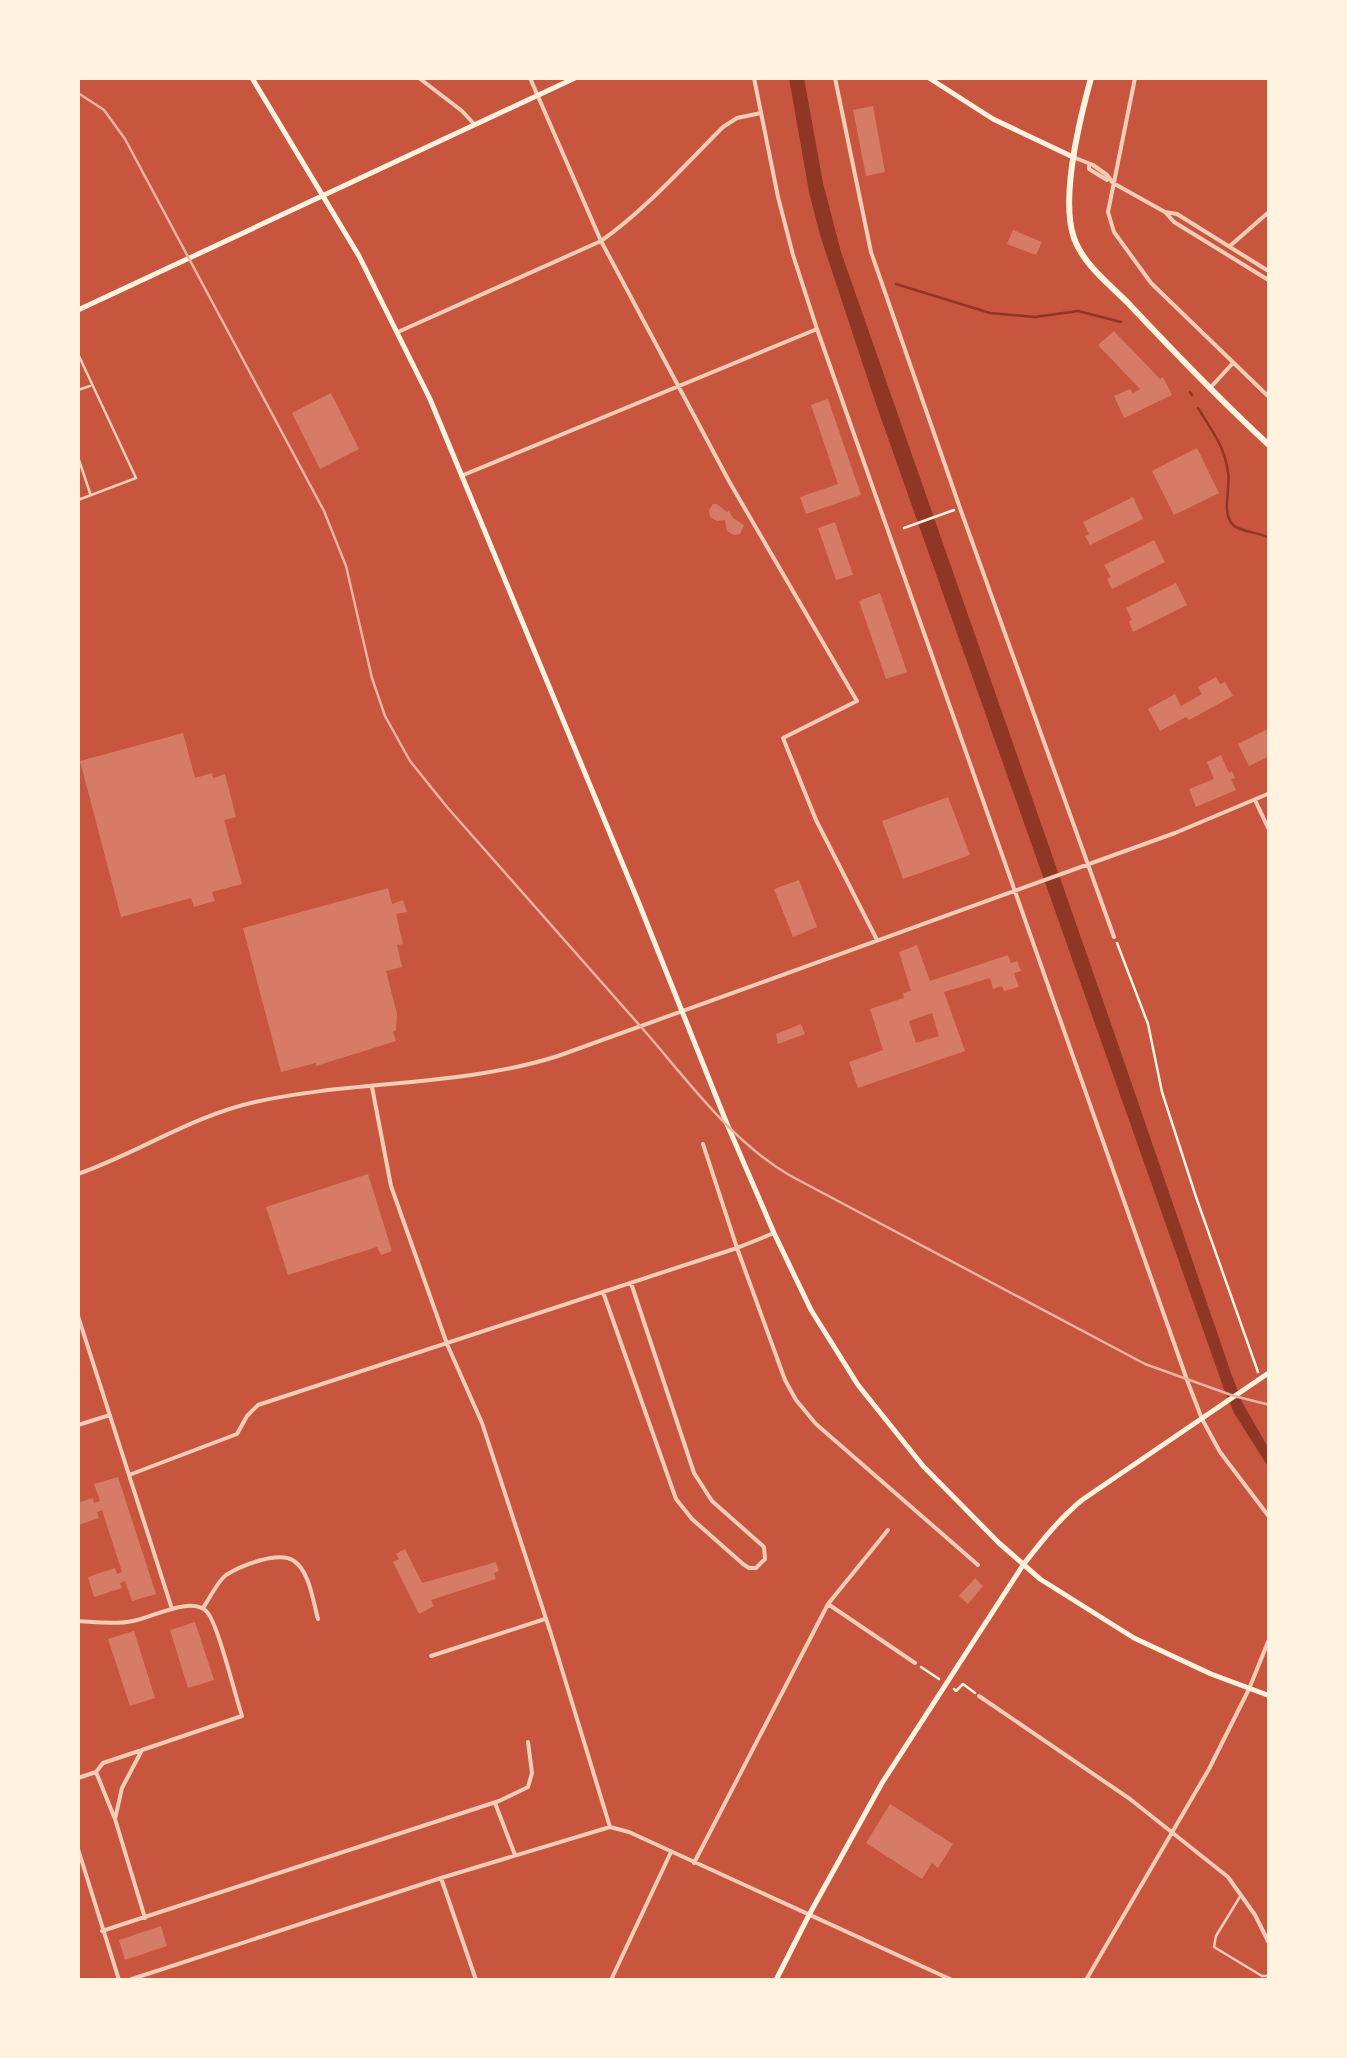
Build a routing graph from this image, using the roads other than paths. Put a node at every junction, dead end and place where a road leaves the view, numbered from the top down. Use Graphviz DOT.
graph roads {
  1 [pos="252,78"];
  2 [pos="419,78"];
  3 [pos="530,78"];
  4 [pos="575,78"];
  5 [pos="754,78"];
  6 [pos="834,78"];
  7 [pos="929,78"];
  8 [pos="1091,78"];
  9 [pos="1134,78"];
  10 [pos="538,94"];
  11 [pos="762,113"];
  12 [pos="474,124"];
  13 [pos="1073,157"];
  14 [pos="1111,182"];
  15 [pos="324,196"];
  16 [pos="1270,211"];
  17 [pos="1165,212"];
  18 [pos="600,241"];
  19 [pos="1229,246"];
  20 [pos="1223,251"];
  21 [pos="1270,272"];
  22 [pos="1270,281"];
  23 [pos="78,310"];
  24 [pos="816,329"];
  25 [pos="398,332"];
  26 [pos="78,354"];
  27 [pos="1233,363"];
  28 [pos="91,386"];
  29 [pos="679,386"];
  30 [pos="1210,388"];
  31 [pos="78,390"];
  32 [pos="1270,398"];
  33 [pos="1270,446"];
  34 [pos="78,457"];
  35 [pos="461,476"];
  36 [pos="90,495"];
  37 [pos="78,500"];
  38 [pos="1270,793"];
  39 [pos="1255,800"];
  40 [pos="1270,832"];
  41 [pos="1088,864"];
  42 [pos="1014,890"];
  43 [pos="1114,937"];
  44 [pos="877,940"];
  45 [pos="682,1012"];
  46 [pos="372,1087"];
  47 [pos="702,1144"];
  48 [pos="78,1174"];
  49 [pos="774,1233"];
  50 [pos="736,1248"];
  51 [pos="631,1284"];
  52 [pos="603,1292"];
  53 [pos="78,1316"];
  54 [pos="447,1344"];
  55 [pos="1270,1372"];
  56 [pos="110,1415"];
  57 [pos="1202,1419"];
  58 [pos="78,1425"];
  59 [pos="129,1475"];
  60 [pos="1270,1518"];
  61 [pos="888,1530"];
  62 [pos="978,1565"];
  63 [pos="1023,1565"];
  64 [pos="828,1604"];
  65 [pos="203,1608"];
  66 [pos="172,1609"];
  67 [pos="546,1619"];
  68 [pos="318,1620"];
  69 [pos="78,1621"];
  70 [pos="1270,1637"];
  71 [pos="431,1656"];
  72 [pos="916,1663"];
  73 [pos="1249,1689"];
  74 [pos="979,1696"];
  75 [pos="1270,1696"];
  76 [pos="528,1742"];
  77 [pos="142,1750"];
  78 [pos="96,1772"];
  79 [pos="78,1778"];
  80 [pos="495,1802"];
  81 [pos="115,1819"];
  82 [pos="610,1827"];
  83 [pos="1172,1831"];
  84 [pos="78,1849"];
  85 [pos="670,1852"];
  86 [pos="515,1855"];
  87 [pos="694,1863"];
  88 [pos="441,1878"];
  89 [pos="1242,1894"];
  90 [pos="809,1915"];
  91 [pos="145,1918"];
  92 [pos="102,1931"];
  93 [pos="1270,1946"];
  94 [pos="1270,1976"];
  95 [pos="119,1980"];
  96 [pos="129,1980"];
  97 [pos="476,1980"];
  98 [pos="611,1980"];
  99 [pos="776,1980"];
  100 [pos="952,1980"];
  101 [pos="1086,1980"];
  1 -- 15 [label="main road"];
  2 -- 12 [label="street"];
  3 -- 10 [label="street"];
  4 -- 10 [label="main road"];
  5 -- 11 [label="street"];
  6 -- 41 [label="street"];
  7 -- 13 [label="main road"];
  8 -- 13 [label="main road"];
  9 -- 14 [label="street"];
  10 -- 12 [label="main road"];
  10 -- 18 [label="street"];
  11 -- 18 [label="street"];
  11 -- 24 [label="street"];
  12 -- 15 [label="main road"];
  13 -- 14 [label="street"];
  13 -- 30 [label="main road"];
  14 -- 17 [label="street"];
  14 -- 27 [label="street"];
  15 -- 23 [label="main road"];
  15 -- 25 [label="main road"];
  16 -- 19 [label="street"];
  17 -- 19 [label="street"];
  17 -- 20 [label="street"];
  18 -- 25 [label="street"];
  18 -- 29 [label="street"];
  19 -- 20 [label="street"];
  19 -- 21 [label="street"];
  20 -- 22 [label="street"];
  24 -- 29 [label="street"];
  24 -- 42 [label="street"];
  25 -- 35 [label="main road"];
  26 -- 28 [label="lane"];
  27 -- 30 [label="street"];
  27 -- 32 [label="street"];
  28 -- 31 [label="lane"];
  28 -- 36 [label="lane"];
  29 -- 35 [label="street"];
  29 -- 44 [label="street"];
  30 -- 33 [label="main road"];
  34 -- 36 [label="lane"];
  35 -- 45 [label="main road"];
  36 -- 37 [label="lane"];
  38 -- 39 [label="street"];
  39 -- 40 [label="street"];
  39 -- 41 [label="street"];
  41 -- 42 [label="street"];
  41 -- 43 [label="street"];
  42 -- 44 [label="street"];
  42 -- 57 [label="street"];
  44 -- 45 [label="street"];
  45 -- 46 [label="street"];
  45 -- 49 [label="main road"];
  46 -- 48 [label="street"];
  46 -- 54 [label="street"];
  47 -- 50 [label="street"];
  49 -- 50 [label="street"];
  49 -- 63 [label="main road"];
  50 -- 51 [label="street"];
  50 -- 62 [label="street"];
  51 -- 52 [label="street"];
  51 -- 52 [label="street"];
  52 -- 54 [label="street"];
  53 -- 56 [label="street"];
  54 -- 59 [label="street"];
  54 -- 67 [label="street"];
  55 -- 57 [label="main road"];
  56 -- 58 [label="street"];
  56 -- 59 [label="street"];
  57 -- 60 [label="street"];
  57 -- 63 [label="main road"];
  59 -- 66 [label="street"];
  61 -- 64 [label="street"];
  63 -- 73 [label="main road"];
  63 -- 90 [label="main road"];
  64 -- 72 [label="street"];
  64 -- 87 [label="street"];
  65 -- 66 [label="street"];
  65 -- 68 [label="street"];
  65 -- 77 [label="street"];
  66 -- 69 [label="street"];
  67 -- 71 [label="street"];
  67 -- 82 [label="street"];
  70 -- 73 [label="street"];
  73 -- 75 [label="main road"];
  73 -- 83 [label="street"];
  74 -- 83 [label="street"];
  76 -- 80 [label="street"];
  77 -- 78 [label="street"];
  77 -- 81 [label="street"];
  78 -- 79 [label="street"];
  78 -- 81 [label="street"];
  80 -- 86 [label="street"];
  80 -- 91 [label="street"];
  81 -- 91 [label="street"];
  82 -- 85 [label="street"];
  82 -- 86 [label="street"];
  83 -- 89 [label="street"];
  83 -- 101 [label="street"];
  84 -- 92 [label="street"];
  85 -- 87 [label="street"];
  85 -- 98 [label="street"];
  86 -- 88 [label="street"];
  87 -- 90 [label="street"];
  88 -- 96 [label="street"];
  88 -- 97 [label="street"];
  89 -- 93 [label="street"];
  89 -- 94 [label="lane"];
  90 -- 99 [label="main road"];
  90 -- 100 [label="street"];
  91 -- 92 [label="street"];
  92 -- 95 [label="street"];
}
